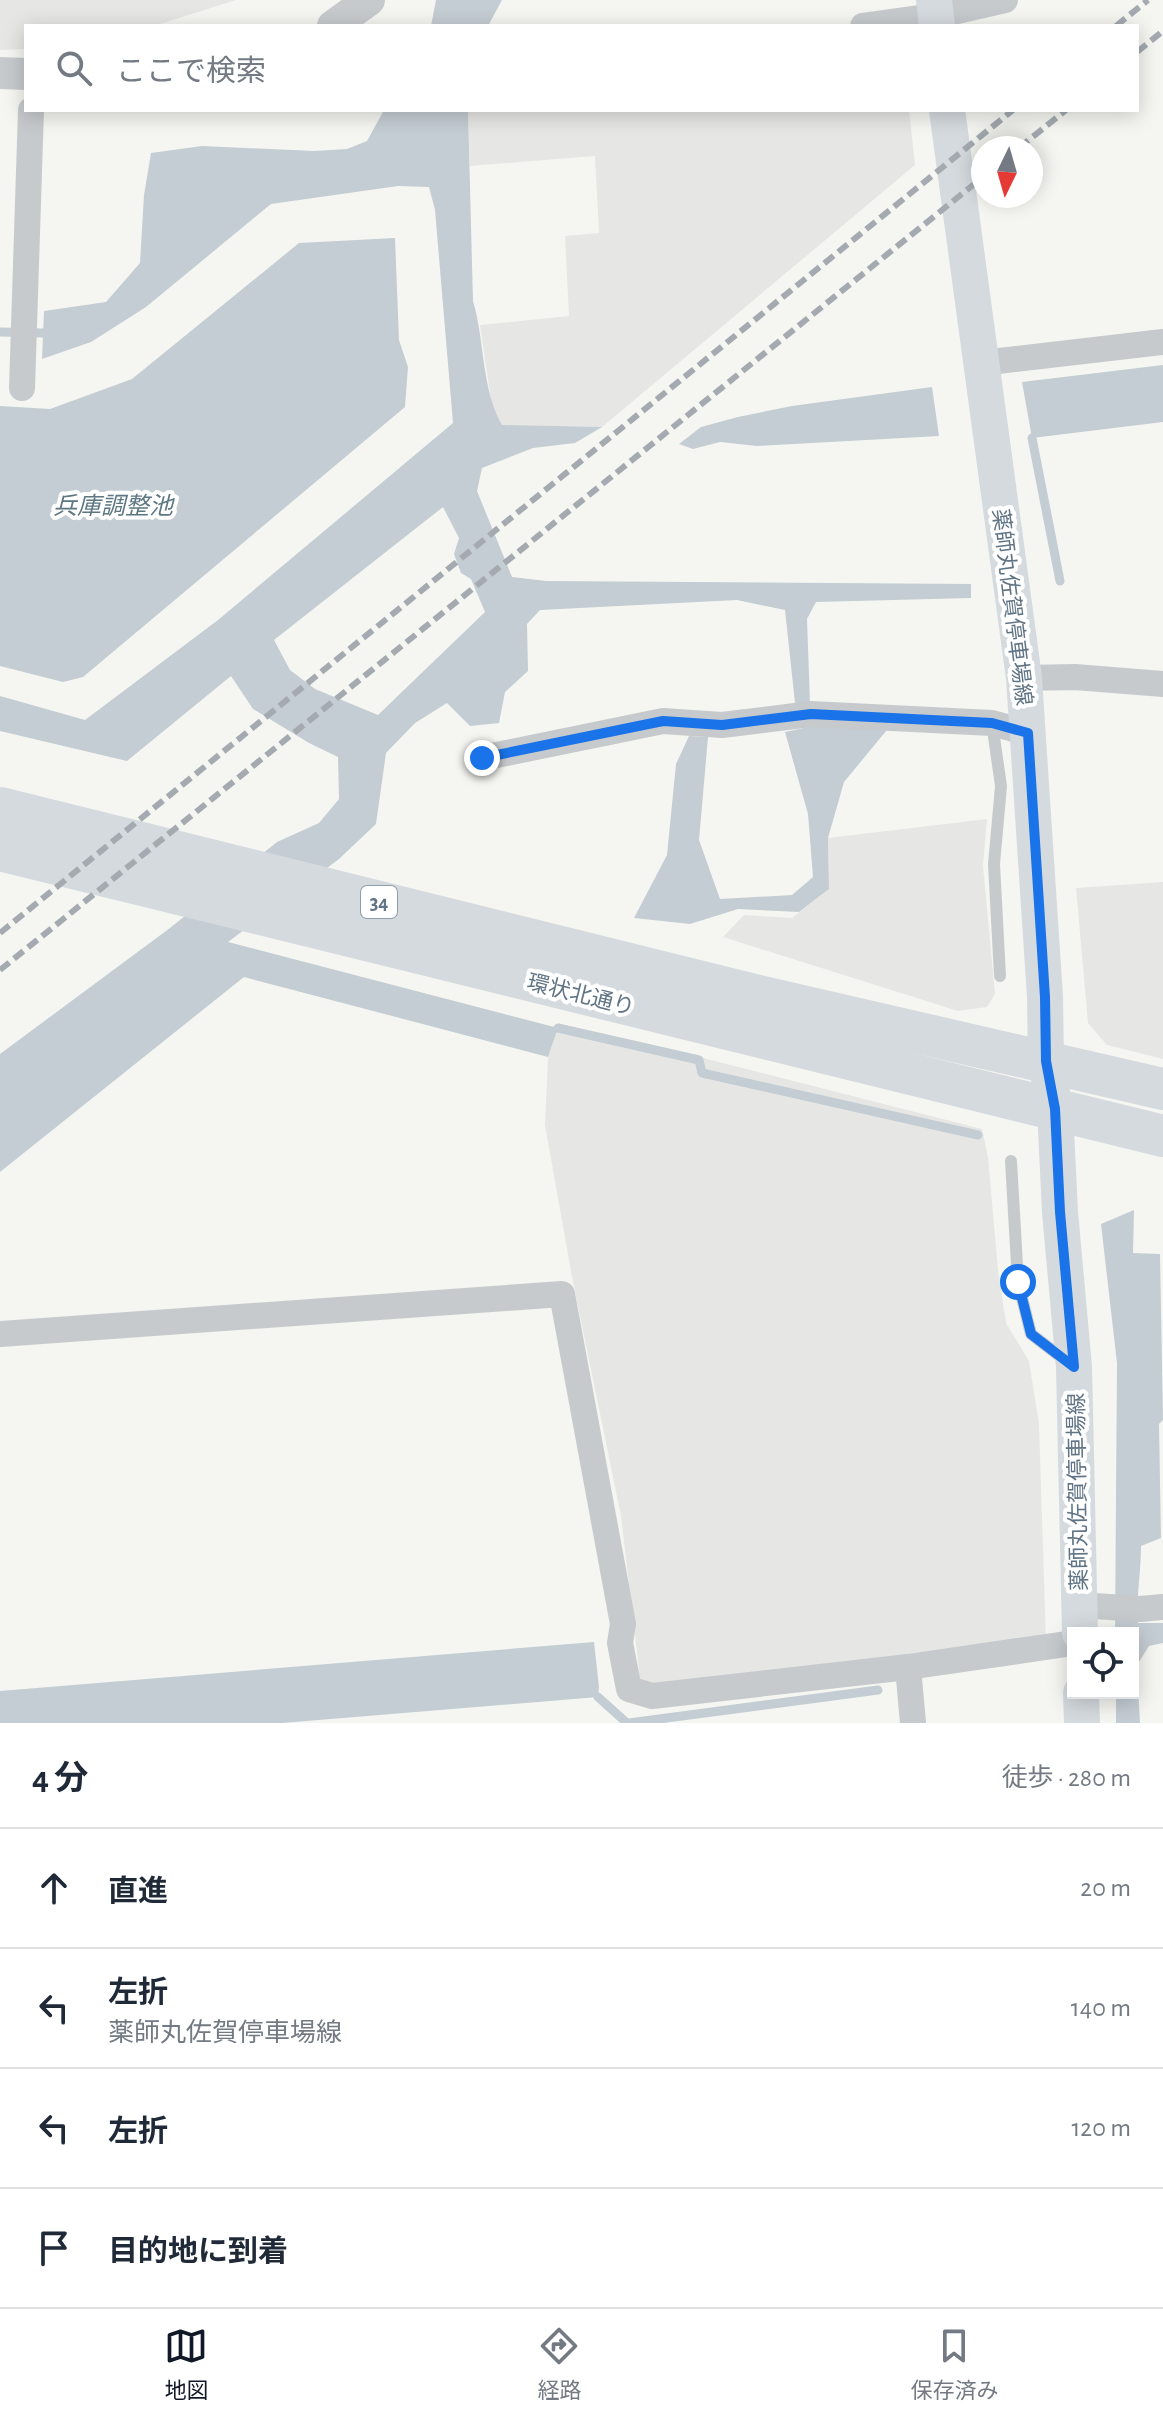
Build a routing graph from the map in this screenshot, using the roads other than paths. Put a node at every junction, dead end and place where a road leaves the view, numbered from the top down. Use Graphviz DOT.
graph roads {
  1 [pos="369,0"];
  2 [pos="1005,0"];
  3 [pos="935,14"];
  4 [pos="336,24"];
  5 [pos="875,24"];
  6 [pos="0,73"];
  7 [pos="24,74"];
  8 [pos="31,112"];
  9 [pos="947,112"];
  10 [pos="1163,342"];
  11 [pos="981,363"];
  12 [pos="22,388"];
  13 [pos="1024,678"];
  14 [pos="1163,684"];
  15 [pos="992,723"];
  16 [pos="1028,733"];
  17 [pos="482,758"];
  18 [pos="0,808"];
  19 [pos="0,850"];
  20 [pos="1000,976"];
  21 [pos="753,1016"];
  22 [pos="1046,1061"];
  23 [pos="1163,1089"];
  24 [pos="1055,1109"];
  25 [pos="1163,1136"];
  26 [pos="1011,1161"];
  27 [pos="0,1334"];
  28 [pos="1074,1367"];
  29 [pos="1152,1608"];
  30 [pos="1090,1615"];
  31 [pos="1067,1644"];
  32 [pos="908,1667"];
  33 [pos="1081,1699"];
  34 [pos="913,1723"];
  35 [pos="1082,1723"];
  1 -- 4 [label="street"];
  2 -- 3 [label="street"];
  3 -- 5 [label="street"];
  6 -- 7 [label="street"];
  8 -- 12 [label="street"];
  9 -- 11 [label="main road, 薬師丸佐賀停車場線"];
  10 -- 11 [label="street"];
  11 -- 13 [label="main road, 薬師丸佐賀停車場線"];
  13 -- 14 [label="street"];
  13 -- 16 [label="main road, 薬師丸佐賀停車場線"];
  15 -- 16 [label="street"];
  15 -- 17 [label="street"];
  15 -- 20 [label="lane"];
  16 -- 22 [label="main road, 薬師丸佐賀停車場線"];
  18 -- 21 [label="highway, 環状北通り / 34"];
  19 -- 21 [label="highway, 環状北通り / 34"];
  21 -- 22 [label="highway, 環状北通り / 34"];
  21 -- 24 [label="highway, 環状北通り / 34"];
  22 -- 23 [label="highway, 環状北通り / 34"];
  22 -- 24 [label="main road, 薬師丸佐賀停車場線"];
  24 -- 25 [label="highway, 環状北通り / 34"];
  24 -- 28 [label="main road, 薬師丸佐賀停車場線"];
  26 -- 28 [label="lane"];
  27 -- 32 [label="street"];
  28 -- 30 [label="main road, 薬師丸佐賀停車場線"];
  29 -- 30 [label="street"];
  31 -- 32 [label="street"];
  32 -- 34 [label="street"];
  33 -- 35 [label="main road"];
}
